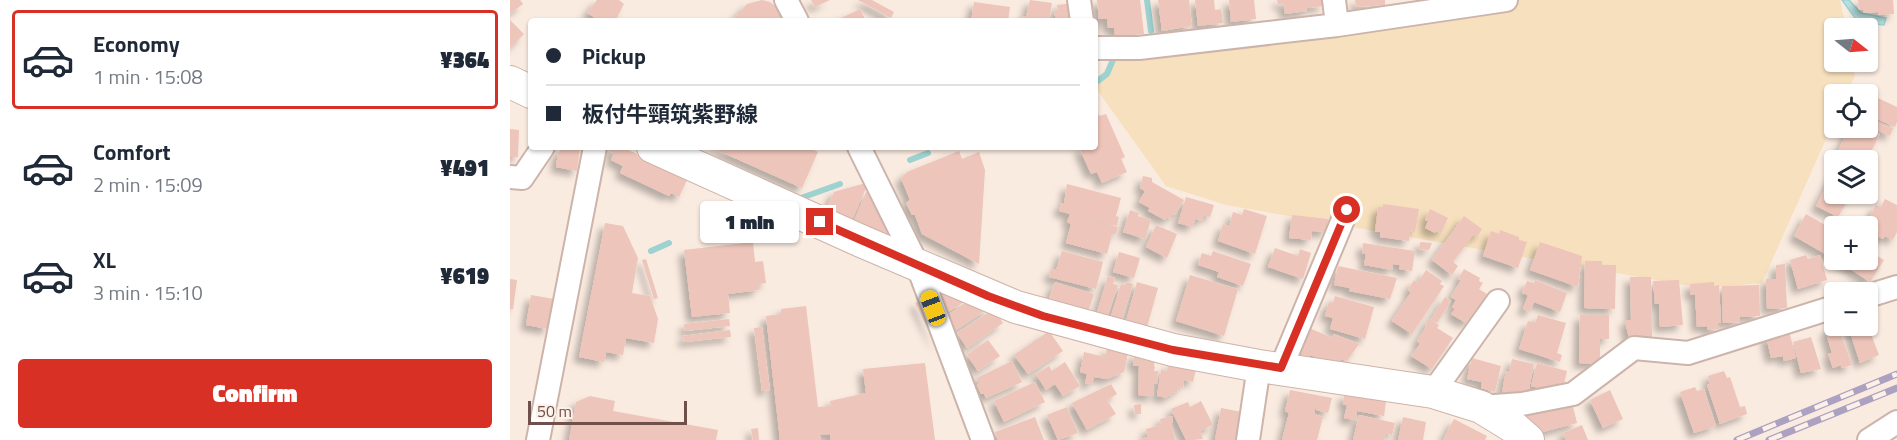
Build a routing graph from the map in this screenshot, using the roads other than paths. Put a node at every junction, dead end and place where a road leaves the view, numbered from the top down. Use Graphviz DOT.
graph roads {
  1 [pos="786,0"];
  2 [pos="1079,0"];
  3 [pos="1334,0"];
  4 [pos="1506,0"];
  5 [pos="795,18"];
  6 [pos="1082,18"];
  7 [pos="1337,25"];
  8 [pos="1098,48"];
  9 [pos="510,82"];
  10 [pos="528,91"];
  11 [pos="541,150"];
  12 [pos="594,150"];
  13 [pos="660,150"];
  14 [pos="860,150"];
  15 [pos="510,177"];
  16 [pos="1347,210"];
  17 [pos="917,264"];
  18 [pos="1897,287"];
  19 [pos="1878,294"];
  20 [pos="1498,301"];
  21 [pos="1824,310"];
  22 [pos="1270,367"];
  23 [pos="1433,392"];
  24 [pos="1481,407"];
  25 [pos="1897,422"];
  26 [pos="538,440"];
  27 [pos="983,440"];
  28 [pos="1248,440"];
  29 [pos="1528,440"];
  30 [pos="1869,440"];
  1 -- 5 [label="street"];
  2 -- 6 [label="street"];
  3 -- 7 [label="street"];
  4 -- 7 [label="street"];
  7 -- 8 [label="street"];
  9 -- 10 [label="main road"];
  11 -- 15 [label="street"];
  12 -- 26 [label="street"];
  13 -- 17 [label="main road"];
  14 -- 17 [label="street"];
  16 -- 22 [label="street"];
  17 -- 22 [label="main road"];
  17 -- 27 [label="street"];
  18 -- 19 [label="street"];
  20 -- 23 [label="street"];
  21 -- 24 [label="street"];
  22 -- 23 [label="main road"];
  22 -- 28 [label="street"];
  23 -- 24 [label="main road"];
  24 -- 29 [label="main road"];
  25 -- 30 [label="street"];
}
